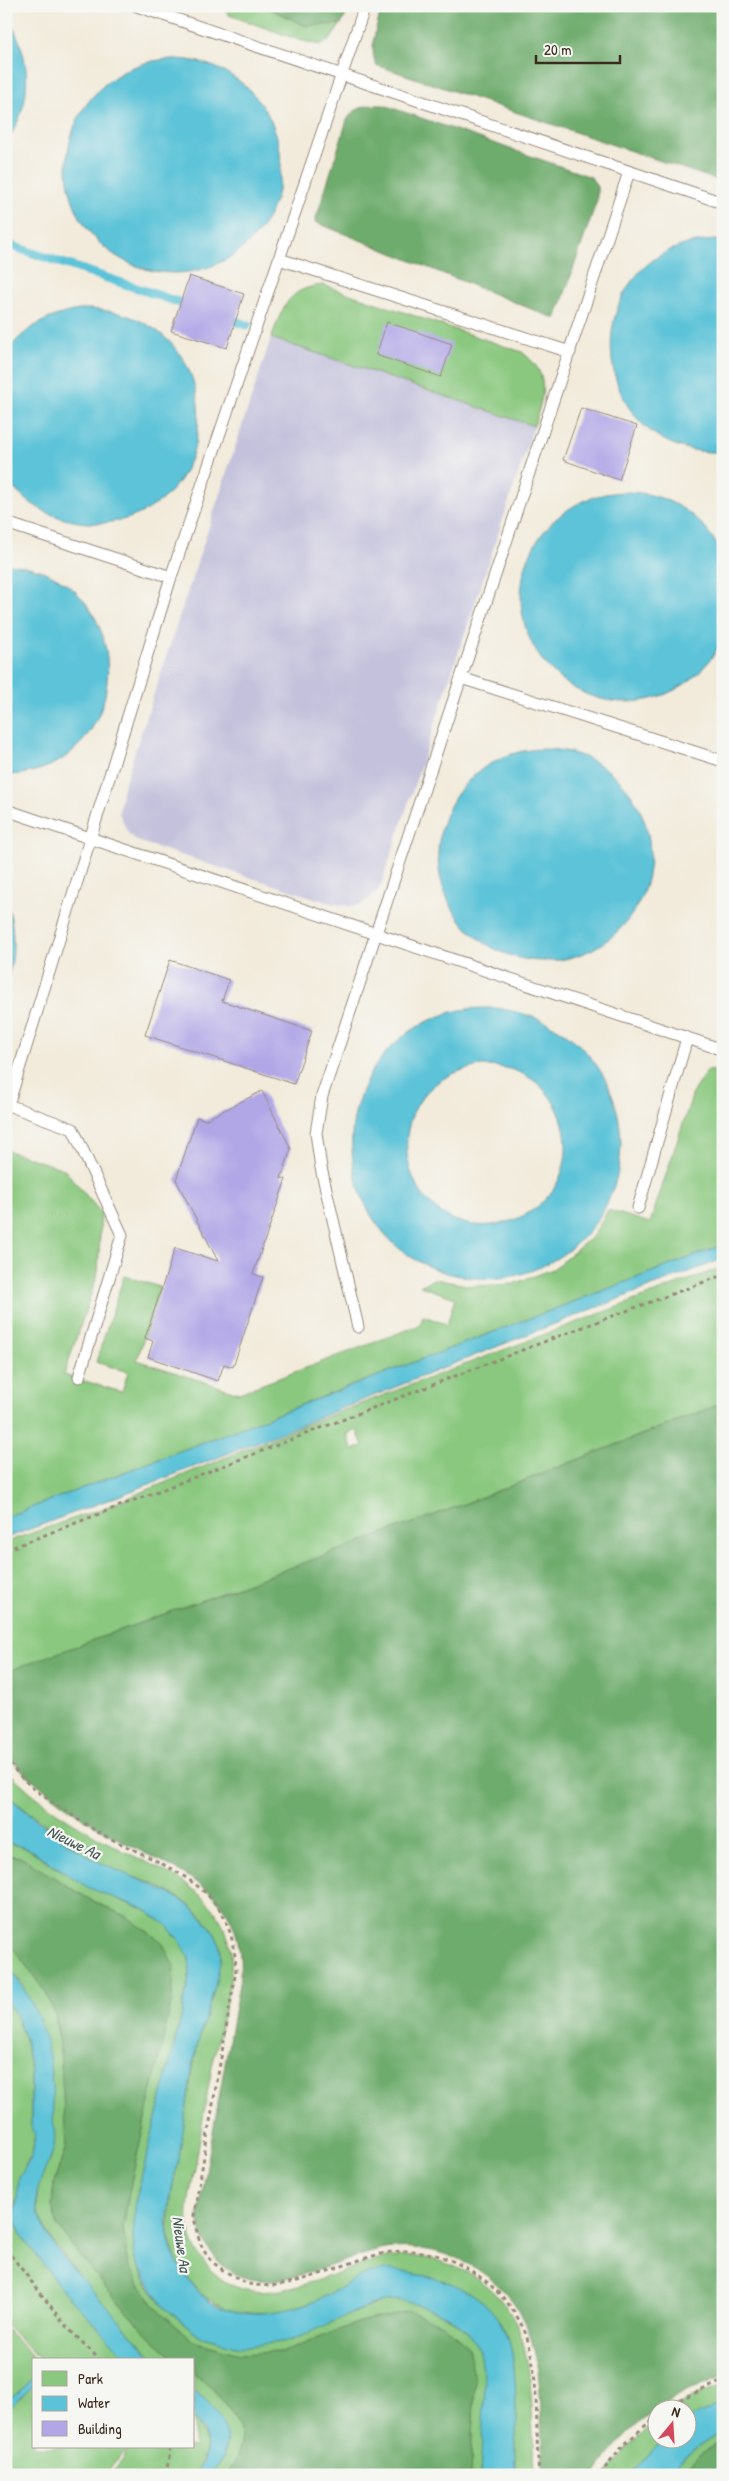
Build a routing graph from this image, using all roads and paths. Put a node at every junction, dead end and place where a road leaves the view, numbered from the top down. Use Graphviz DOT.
graph roads {
  1 [pos="137,6"];
  2 [pos="365,6"];
  3 [pos="342,75"];
  4 [pos="629,172"];
  5 [pos="723,203"];
  6 [pos="279,259"];
  7 [pos="570,352"];
  8 [pos="6,523"];
  9 [pos="171,577"];
  10 [pos="461,678"];
  11 [pos="723,761"];
  12 [pos="6,810"];
  13 [pos="90,838"];
  14 [pos="376,934"];
  15 [pos="687,1038"];
  16 [pos="723,1050"];
  17 [pos="638,1208"];
  18 [pos="723,1275"];
  19 [pos="358,1327"];
  20 [pos="79,1377"];
  21 [pos="6,1550"];
  22 [pos="6,1756"];
  23 [pos="6,2085"];
  24 [pos="6,2125"];
  25 [pos="6,2248"];
  26 [pos="98,2358"];
  27 [pos="723,2381"];
  28 [pos="683,2398"];
  29 [pos="646,2425"];
  30 [pos="168,2448"];
  31 [pos="166,2475"];
  32 [pos="539,2475"];
  33 [pos="601,2475"];
  1 -- 3 [label="lane"];
  2 -- 3 [label="lane"];
  3 -- 4 [label="lane"];
  3 -- 6 [label="lane"];
  4 -- 5 [label="lane"];
  4 -- 7 [label="lane"];
  6 -- 7 [label="lane"];
  6 -- 9 [label="lane"];
  7 -- 10 [label="lane"];
  8 -- 9 [label="lane"];
  9 -- 13 [label="lane"];
  10 -- 11 [label="lane"];
  10 -- 14 [label="lane"];
  12 -- 13 [label="lane"];
  13 -- 14 [label="lane"];
  13 -- 20 [label="lane"];
  14 -- 15 [label="lane"];
  14 -- 19 [label="lane"];
  15 -- 16 [label="lane"];
  15 -- 17 [label="lane"];
  18 -- 21 [label="path"];
  22 -- 32 [label="path"];
  23 -- 24 [label="path"];
  25 -- 26 [label="path"];
  27 -- 28 [label="path"];
  29 -- 33 [label="path"];
  30 -- 31 [label="path"];
}
